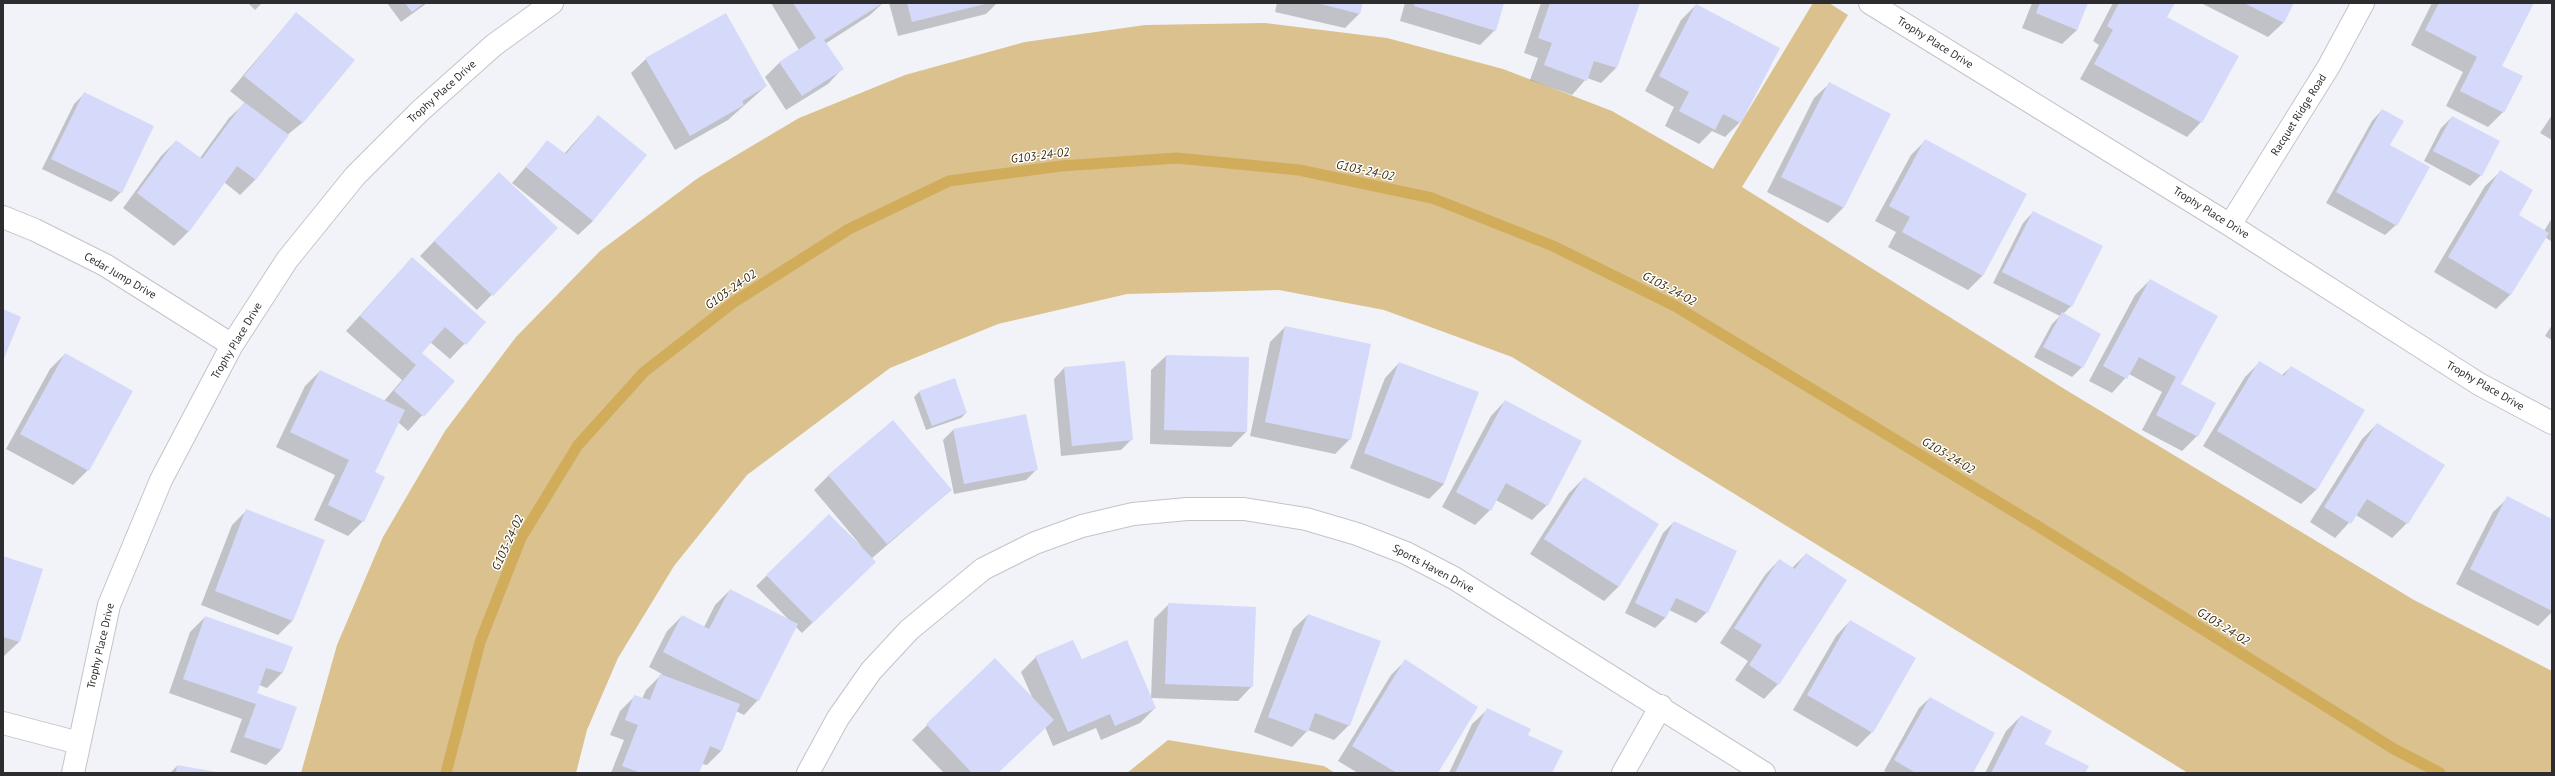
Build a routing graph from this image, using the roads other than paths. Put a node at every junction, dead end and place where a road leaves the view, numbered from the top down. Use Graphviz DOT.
graph roads {
  1 [pos="552,3"];
  2 [pos="1870,3"];
  3 [pos="2363,3"];
  4 [pos="3,218"];
  5 [pos="2230,225"];
  6 [pos="232,345"];
  7 [pos="2552,423"];
  8 [pos="1661,706"];
  9 [pos="3,723"];
  10 [pos="79,743"];
  11 [pos="73,773"];
  12 [pos="808,773"];
  13 [pos="1622,773"];
  14 [pos="1764,773"];
  1 -- 6 [label="street, Trophy Place Drive"];
  2 -- 5 [label="street, Trophy Place Drive"];
  3 -- 5 [label="street, Racquet Ridge Road"];
  4 -- 6 [label="street, Cedar Jump Drive"];
  5 -- 7 [label="street, Trophy Place Drive"];
  6 -- 10 [label="street, Trophy Place Drive"];
  8 -- 12 [label="street, Sports Haven Drive"];
  8 -- 13 [label="street"];
  8 -- 14 [label="street, Sports Haven Drive"];
  9 -- 10 [label="street"];
  10 -- 11 [label="street, Trophy Place Drive"];
}
